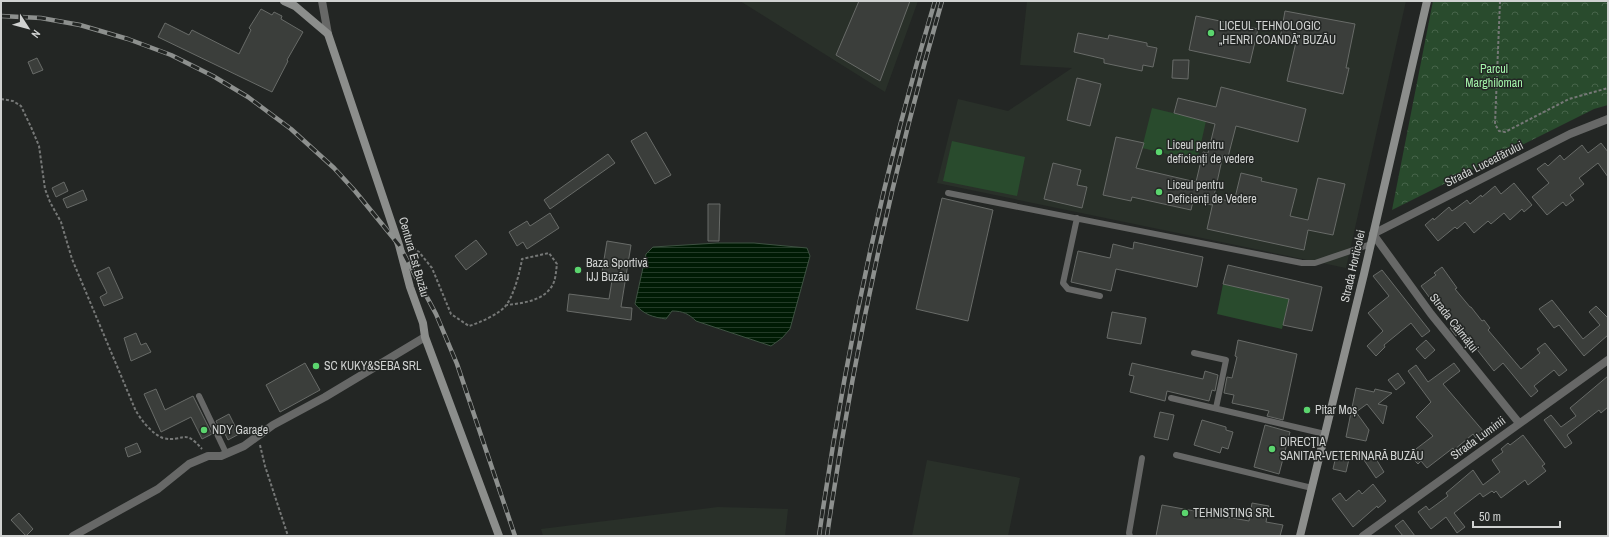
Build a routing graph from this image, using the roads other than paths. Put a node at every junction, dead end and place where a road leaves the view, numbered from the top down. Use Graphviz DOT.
graph roads {
  1 [pos="284,1"];
  2 [pos="322,1"];
  3 [pos="1427,1"];
  4 [pos="328,34"];
  5 [pos="1608,119"];
  6 [pos="948,193"];
  7 [pos="1077,218"];
  8 [pos="1373,234"];
  9 [pos="1371,244"];
  10 [pos="1100,296"];
  11 [pos="425,337"];
  12 [pos="1194,353"];
  13 [pos="1608,360"];
  14 [pos="199,396"];
  15 [pos="1171,398"];
  16 [pos="1216,408"];
  17 [pos="1519,423"];
  18 [pos="1325,434"];
  19 [pos="226,454"];
  20 [pos="1176,454"];
  21 [pos="1142,458"];
  22 [pos="1312,488"];
  23 [pos="73,536"];
  24 [pos="499,536"];
  25 [pos="1130,536"];
  26 [pos="1300,536"];
  27 [pos="1363,536"];
  1 -- 4 [label="main road"];
  2 -- 4 [label="street"];
  3 -- 8 [label="main road, Strada Horticolei"];
  4 -- 11 [label="main road, Centura Est Buzău"];
  5 -- 8 [label="street, Strada Luceafărului"];
  6 -- 7 [label="lane"];
  7 -- 9 [label="lane"];
  7 -- 10 [label="lane"];
  8 -- 9 [label="main road, Strada Horticolei"];
  8 -- 17 [label="street, Strada Călmățui"];
  9 -- 18 [label="main road, Strada Horticolei"];
  11 -- 19 [label="street"];
  11 -- 24 [label="main road, Centura Est Buzău"];
  12 -- 16 [label="lane"];
  13 -- 17 [label="street, Strada Luminii"];
  14 -- 19 [label="lane"];
  15 -- 16 [label="lane"];
  16 -- 18 [label="lane"];
  17 -- 27 [label="street, Strada Luminii"];
  18 -- 22 [label="main road, Strada Horticolei"];
  19 -- 23 [label="street"];
  20 -- 22 [label="lane"];
  21 -- 25 [label="lane"];
  22 -- 26 [label="main road, Strada Horticolei"];
}
